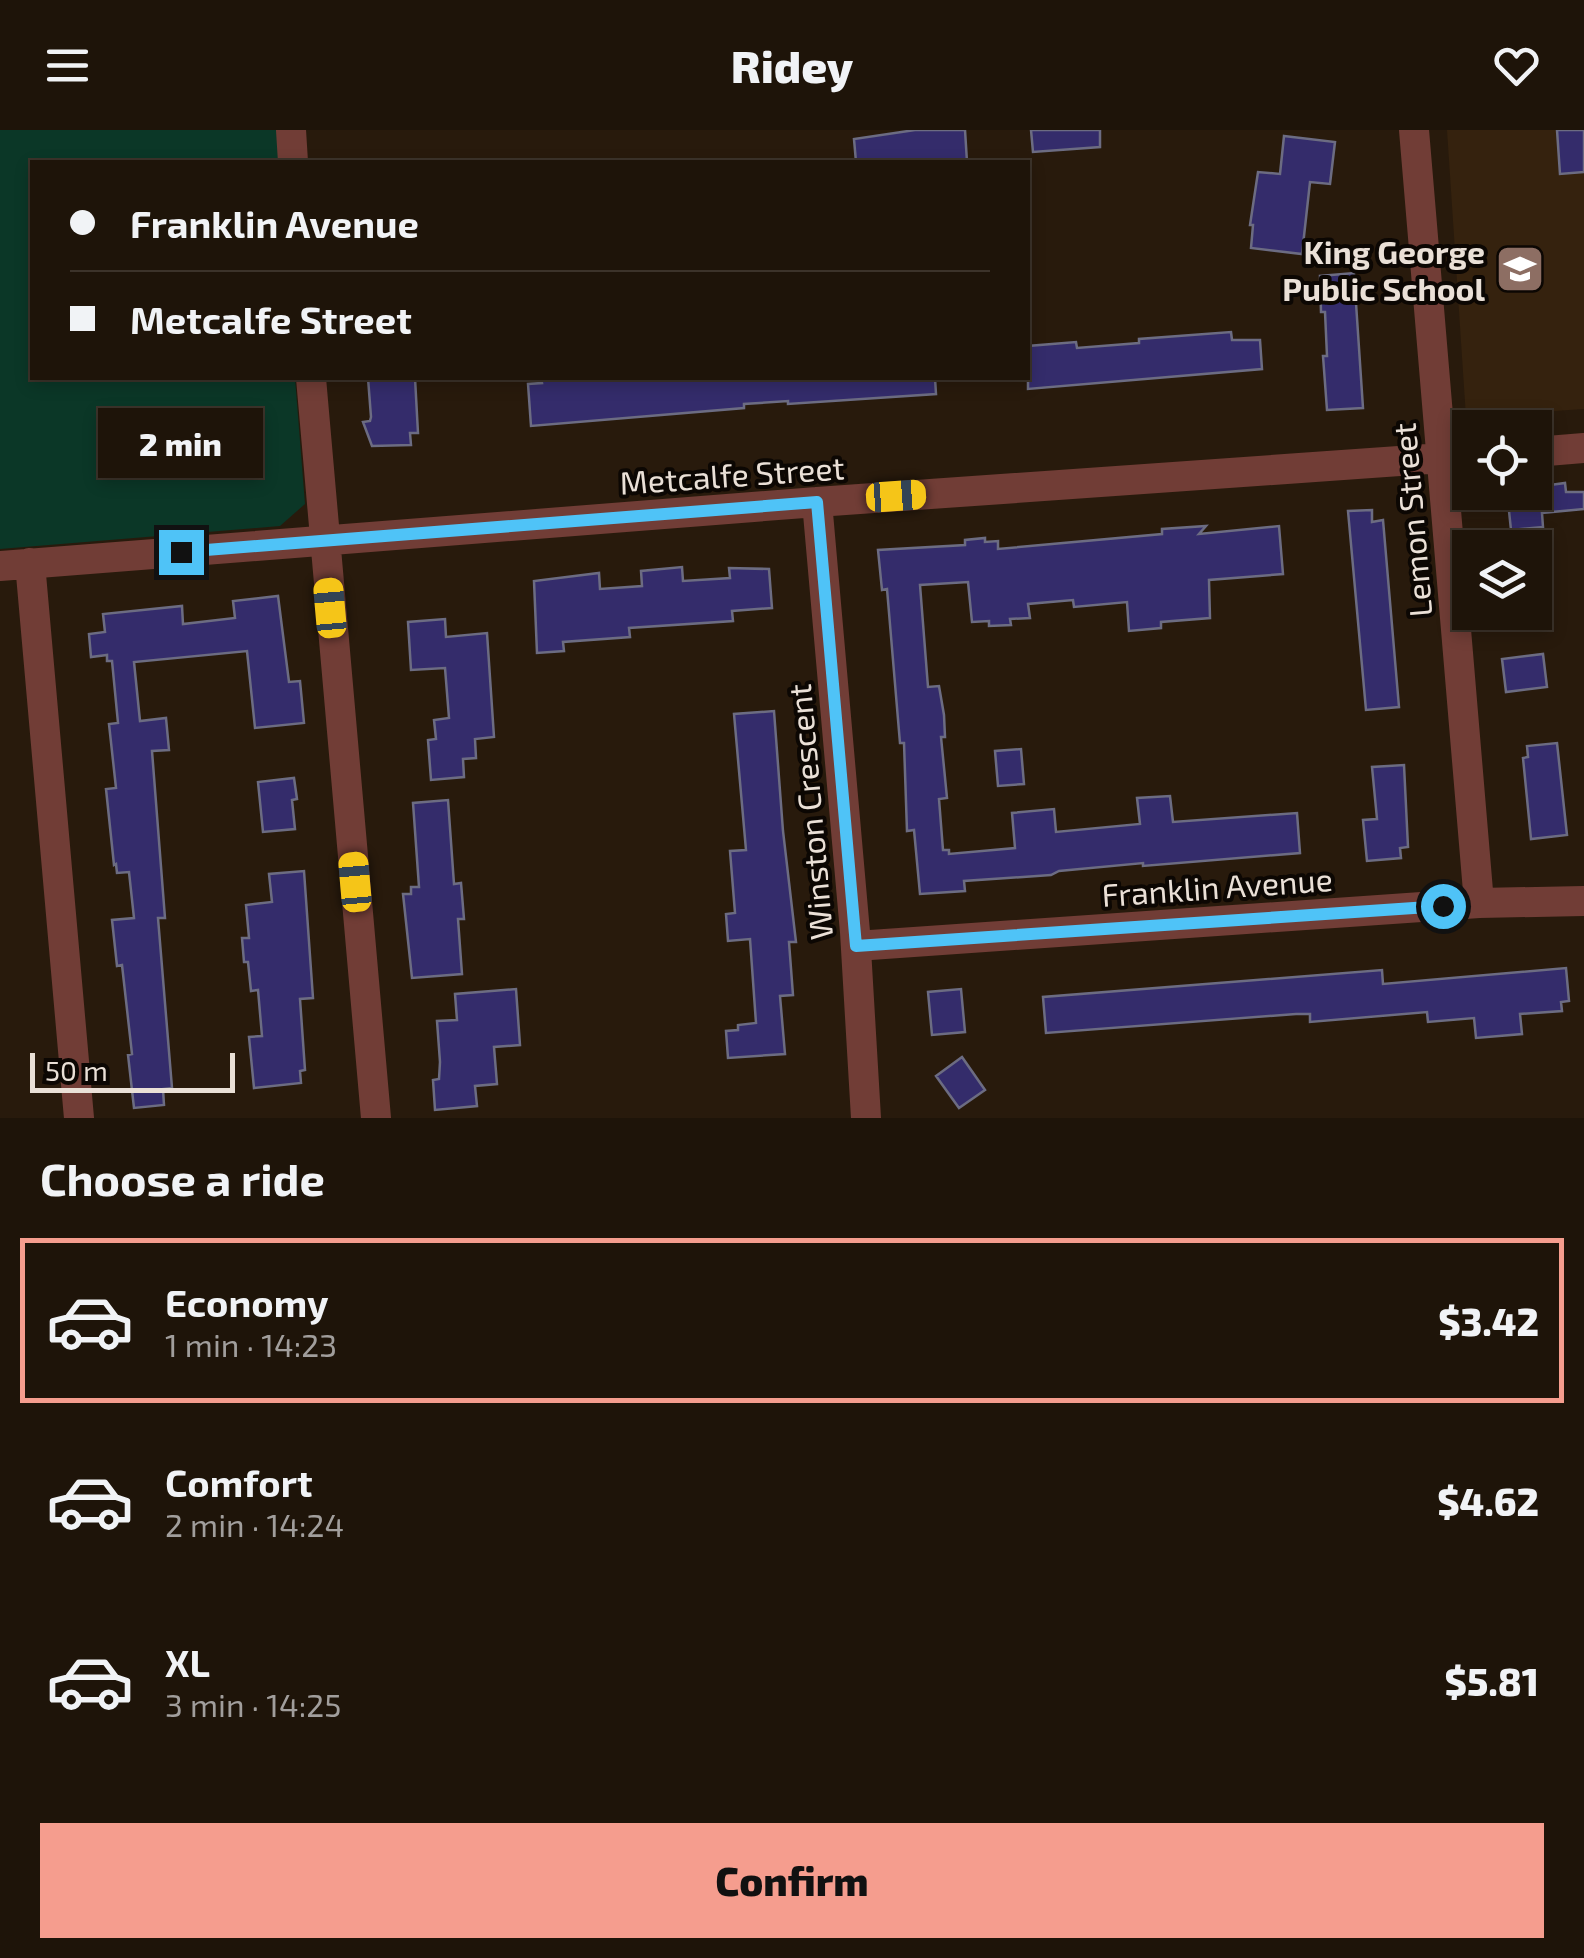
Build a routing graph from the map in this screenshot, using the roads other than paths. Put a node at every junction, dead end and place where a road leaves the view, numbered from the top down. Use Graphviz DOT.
graph roads {
  1 [pos="308,130"];
  2 [pos="1414,130"];
  3 [pos="291,131"];
  4 [pos="294,160"];
  5 [pos="311,380"];
  6 [pos="1452,427"];
  7 [pos="1584,448"];
  8 [pos="1552,451"];
  9 [pos="1452,458"];
  10 [pos="817,502"];
  11 [pos="1459,510"];
  12 [pos="324,541"];
  13 [pos="15,564"];
  14 [pos="1584,901"];
  15 [pos="1479,903"];
  16 [pos="856,946"];
  17 [pos="866,1117"];
  18 [pos="79,1118"];
  19 [pos="376,1118"];
  1 -- 3 [label="street"];
  2 -- 6 [label="street, Lemon Street"];
  3 -- 4 [label="street"];
  5 -- 12 [label="street"];
  7 -- 8 [label="street"];
  9 -- 10 [label="street, Metcalfe Street"];
  10 -- 12 [label="street, Metcalfe Street"];
  10 -- 16 [label="street, Winston Crescent"];
  11 -- 15 [label="street, Lemon Street"];
  12 -- 13 [label="street, Metcalfe Street"];
  12 -- 19 [label="street"];
  13 -- 18 [label="street"];
  14 -- 15 [label="street, Franklin Avenue"];
  15 -- 16 [label="street, Franklin Avenue"];
  16 -- 17 [label="street, Winston Crescent"];
}
